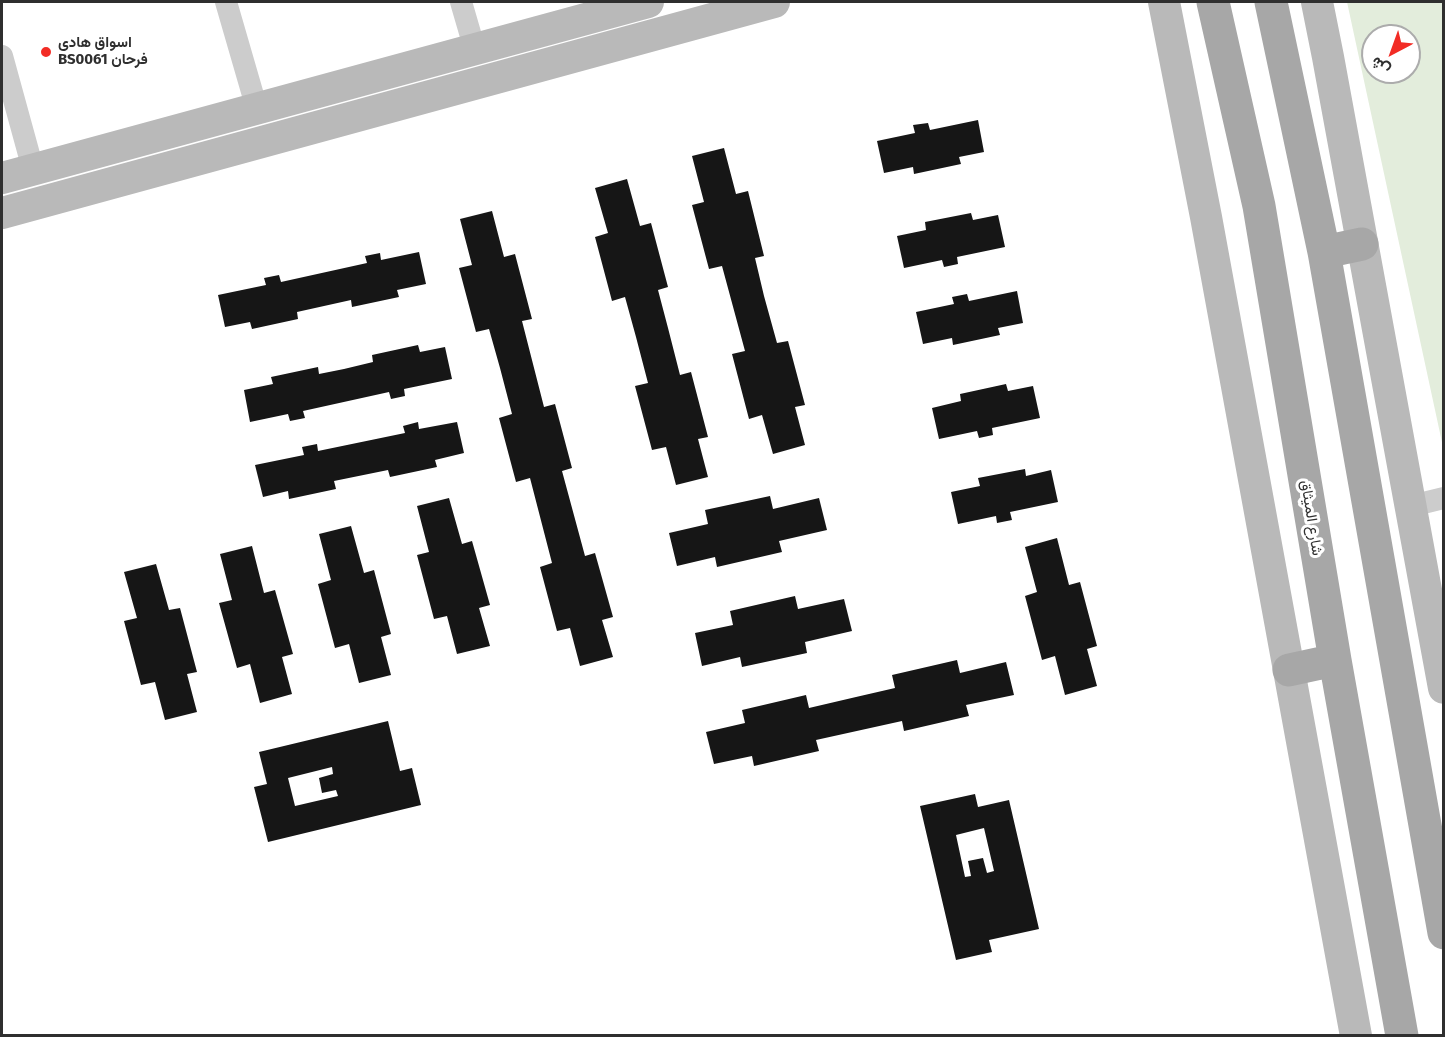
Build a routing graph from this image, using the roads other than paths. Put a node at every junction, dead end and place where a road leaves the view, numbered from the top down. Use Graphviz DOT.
graph roads {
  1 [pos="226,2"];
  2 [pos="461,2"];
  3 [pos="648,2"];
  4 [pos="774,2"];
  5 [pos="1164,2"];
  6 [pos="1213,2"];
  7 [pos="1271,2"];
  8 [pos="1317,2"];
  9 [pos="475,50"];
  10 [pos="2,56"];
  11 [pos="256,109"];
  12 [pos="33,169"];
  13 [pos="2,177"];
  14 [pos="2,213"];
  15 [pos="1362,244"];
  16 [pos="1324,252"];
  17 [pos="1443,498"];
  18 [pos="1411,506"];
  19 [pos="1335,660"];
  20 [pos="1289,670"];
  21 [pos="1443,688"];
  22 [pos="1443,933"];
  23 [pos="1356,1035"];
  24 [pos="1402,1035"];
  1 -- 11 [label="street"];
  2 -- 9 [label="street"];
  3 -- 9 [label="street"];
  4 -- 14 [label="street"];
  5 -- 20 [label="street"];
  6 -- 19 [label="main road, شارع الميثاق"];
  7 -- 16 [label="main road"];
  8 -- 15 [label="street"];
  9 -- 11 [label="street"];
  10 -- 12 [label="street"];
  11 -- 12 [label="street"];
  12 -- 13 [label="street"];
  15 -- 16 [label="main road"];
  15 -- 18 [label="street"];
  16 -- 22 [label="main road"];
  17 -- 18 [label="street"];
  18 -- 21 [label="street"];
  19 -- 20 [label="main road"];
  19 -- 24 [label="main road, شارع الميثاق"];
  20 -- 23 [label="street"];
}
